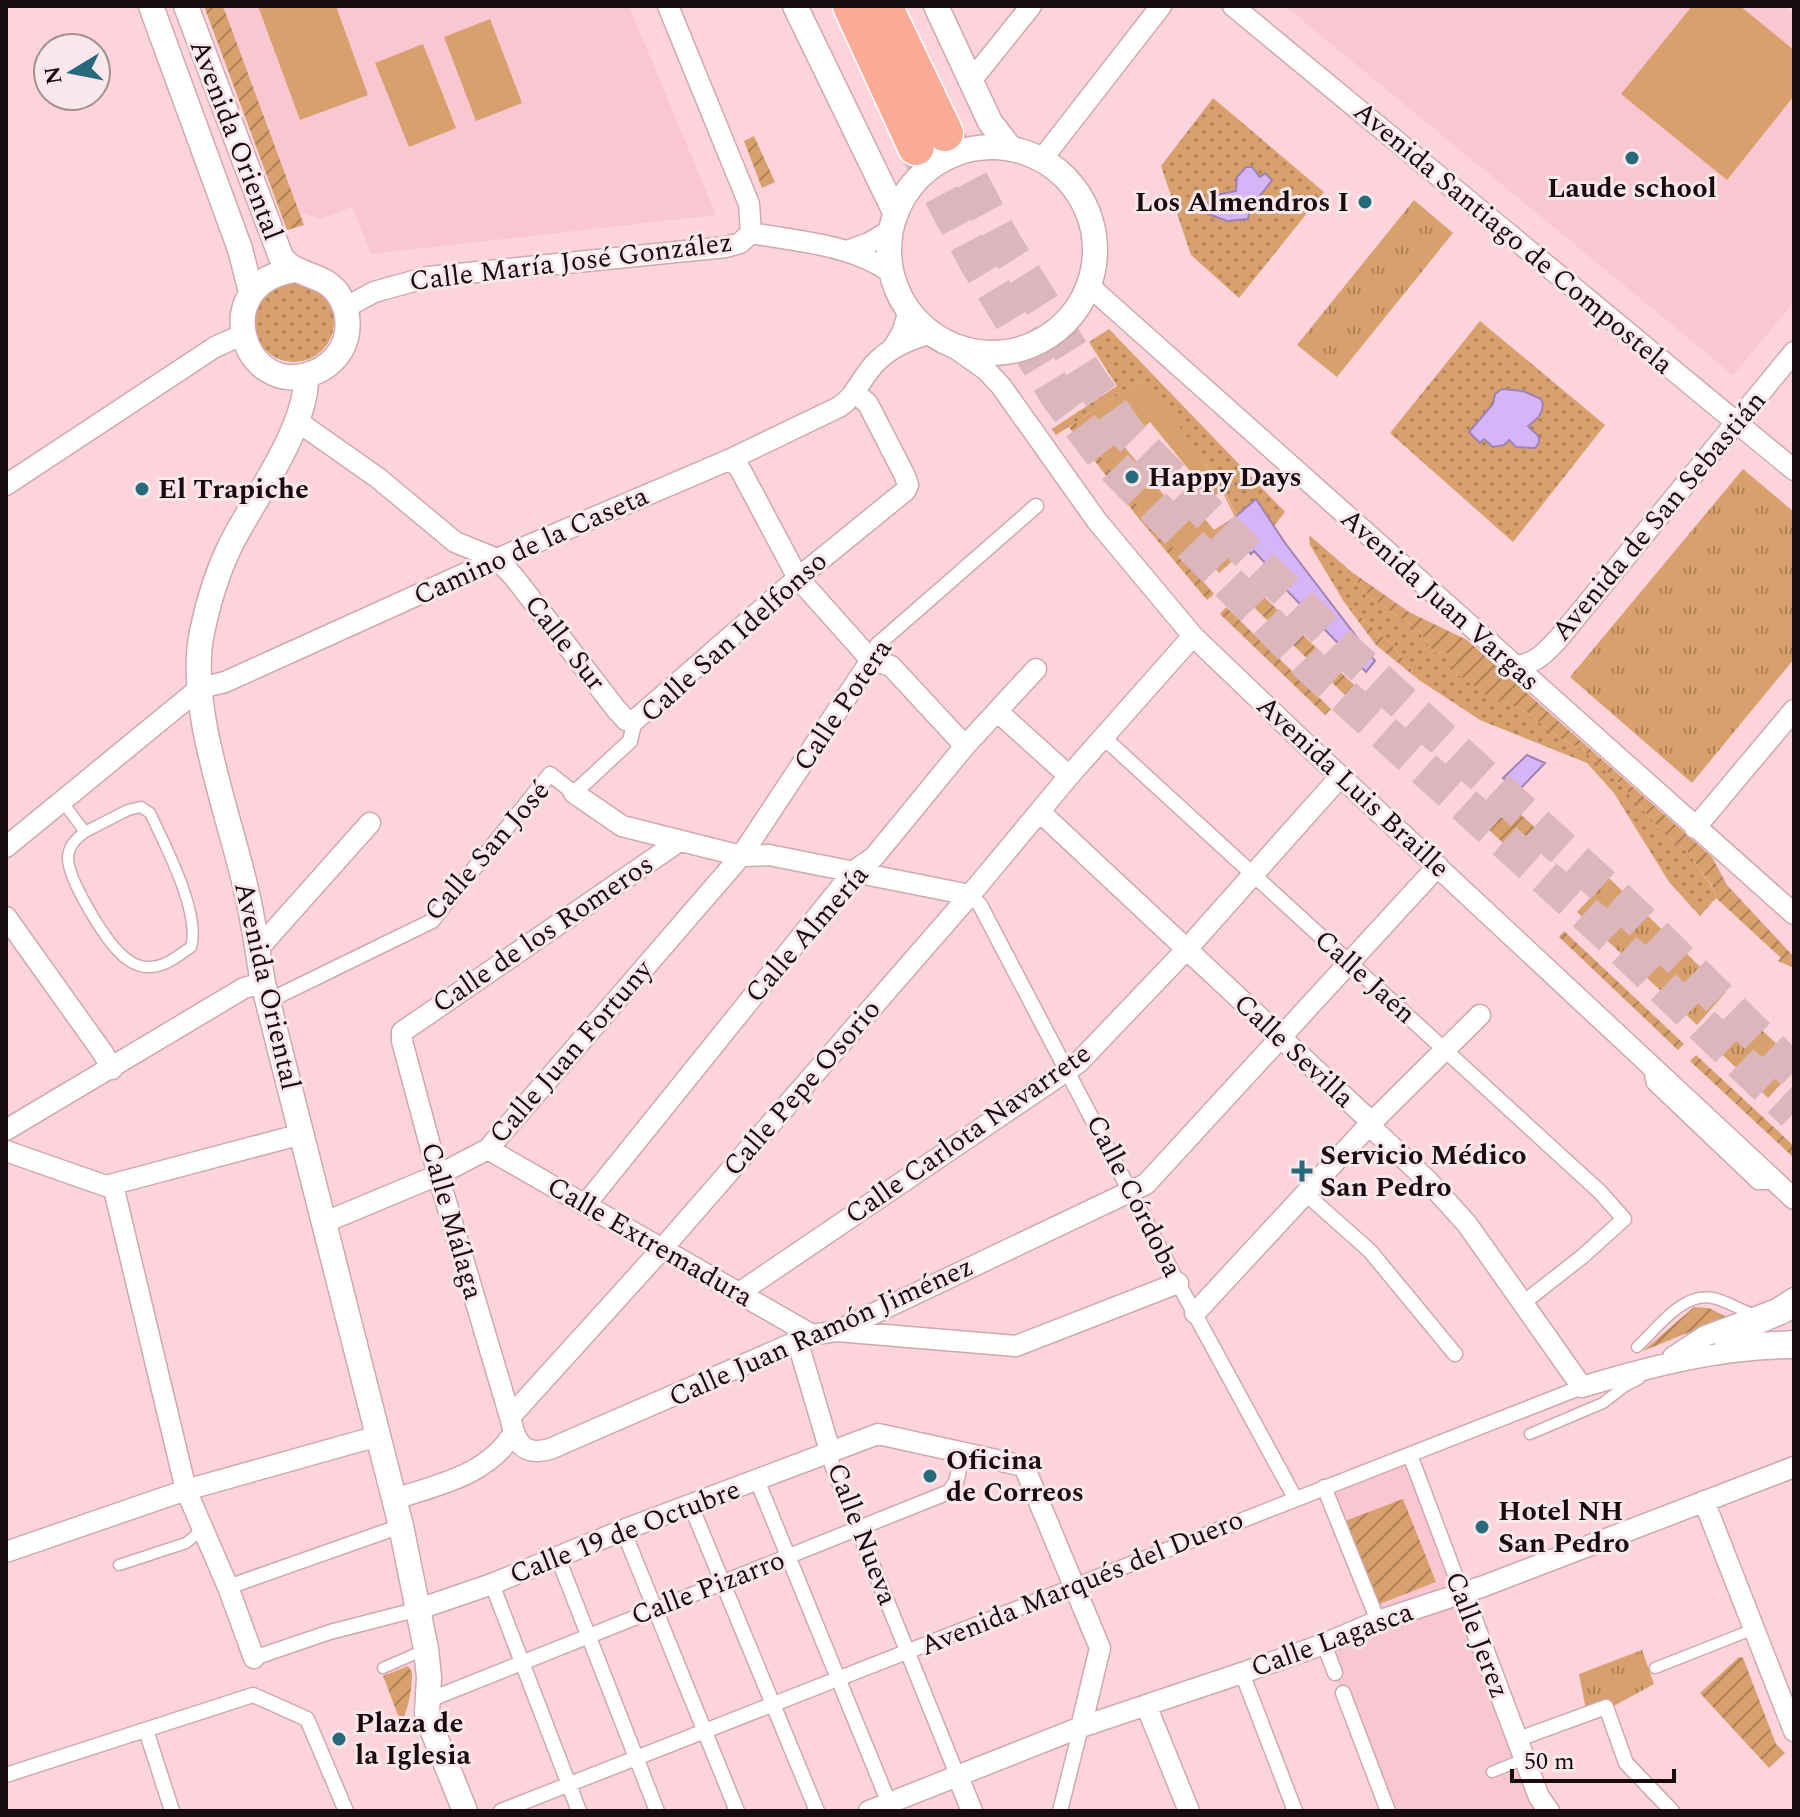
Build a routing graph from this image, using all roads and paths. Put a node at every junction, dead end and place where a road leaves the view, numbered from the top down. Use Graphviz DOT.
graph roads {
  1 [pos="151,6"];
  2 [pos="186,6"];
  3 [pos="668,6"];
  4 [pos="795,6"];
  5 [pos="851,6"];
  6 [pos="884,6"];
  7 [pos="936,6"];
  8 [pos="1031,6"];
  9 [pos="1161,6"];
  10 [pos="1233,6"];
  11 [pos="970,82"];
  12 [pos="1010,148"];
  13 [pos="1042,159"];
  14 [pos="894,222"];
  15 [pos="751,233"];
  16 [pos="850,250"];
  17 [pos="295,270"];
  18 [pos="892,273"];
  19 [pos="1088,285"];
  20 [pos="251,292"];
  21 [pos="345,308"];
  22 [pos="909,311"];
  23 [pos="242,335"];
  24 [pos="941,338"];
  25 [pos="893,348"];
  26 [pos="1794,352"];
  27 [pos="306,376"];
  28 [pos="855,392"];
  29 [pos="297,421"];
  30 [pos="1736,423"];
  31 [pos="731,459"];
  32 [pos="1794,470"];
  33 [pos="6,485"];
  34 [pos="1036,506"];
  35 [pos="497,559"];
  36 [pos="798,578"];
  37 [pos="1193,636"];
  38 [pos="871,660"];
  39 [pos="1514,666"];
  40 [pos="1036,669"];
  41 [pos="200,688"];
  42 [pos="1794,710"];
  43 [pos="998,712"];
  44 [pos="635,720"];
  45 [pos="1103,737"];
  46 [pos="965,746"];
  47 [pos="1069,776"];
  48 [pos="1340,777"];
  49 [pos="574,793"];
  50 [pos="62,801"];
  51 [pos="1040,812"];
  52 [pos="370,823"];
  53 [pos="1695,828"];
  54 [pos="85,832"];
  55 [pos="678,842"];
  56 [pos="6,847"];
  57 [pos="741,856"];
  58 [pos="1438,866"];
  59 [pos="854,871"];
  60 [pos="1252,875"];
  61 [pos="970,895"];
  62 [pos="1794,914"];
  63 [pos="6,917"];
  64 [pos="257,950"];
  65 [pos="1186,950"];
  66 [pos="1347,962"];
  67 [pos="266,992"];
  68 [pos="1480,1015"];
  69 [pos="407,1026"];
  70 [pos="1281,1039"];
  71 [pos="1445,1051"];
  72 [pos="1073,1065"];
  73 [pos="112,1069"];
  74 [pos="1369,1125"];
  75 [pos="6,1130"];
  76 [pos="302,1134"];
  77 [pos="488,1149"];
  78 [pos="6,1151"];
  79 [pos="438,1175"];
  80 [pos="113,1185"];
  81 [pos="1131,1190"];
  82 [pos="1787,1191"];
  83 [pos="1307,1195"];
  84 [pos="585,1205"];
  85 [pos="323,1223"];
  86 [pos="662,1249"];
  87 [pos="1178,1283"];
  88 [pos="739,1293"];
  89 [pos="1794,1298"];
  90 [pos="1523,1303"];
  91 [pos="1794,1310"];
  92 [pos="1195,1313"];
  93 [pos="1760,1315"];
  94 [pos="837,1331"];
  95 [pos="1794,1338"];
  96 [pos="805,1339"];
  97 [pos="1637,1347"];
  98 [pos="1794,1348"];
  99 [pos="1455,1354"];
  100 [pos="1665,1363"];
  101 [pos="1582,1387"];
  102 [pos="512,1425"];
  103 [pos="1530,1434"];
  104 [pos="378,1436"];
  105 [pos="830,1451"];
  106 [pos="963,1453"];
  107 [pos="1410,1455"];
  108 [pos="1794,1467"];
  109 [pos="757,1480"];
  110 [pos="1324,1487"];
  111 [pos="186,1490"];
  112 [pos="1295,1498"];
  113 [pos="394,1499"];
  114 [pos="1704,1501"];
  115 [pos="691,1506"];
  116 [pos="200,1517"];
  117 [pos="401,1526"];
  118 [pos="858,1529"];
  119 [pos="623,1530"];
  120 [pos="6,1552"];
  121 [pos="789,1556"];
  122 [pos="558,1558"];
  123 [pos="119,1565"];
  124 [pos="722,1582"];
  125 [pos="492,1584"];
  126 [pos="1075,1586"];
  127 [pos="228,1587"];
  128 [pos="1462,1593"];
  129 [pos="419,1609"];
  130 [pos="654,1609"];
  131 [pos="1378,1621"];
  132 [pos="1754,1629"];
  133 [pos="589,1635"];
  134 [pos="1324,1644"];
  135 [pos="426,1649"];
  136 [pos="907,1652"];
  137 [pos="254,1658"];
  138 [pos="522,1662"];
  139 [pos="383,1668"];
  140 [pos="1655,1668"];
  141 [pos="1242,1673"];
  142 [pos="1335,1673"];
  143 [pos="839,1679"];
  144 [pos="1343,1693"];
  145 [pos="429,1700"];
  146 [pos="773,1704"];
  147 [pos="1146,1705"];
  148 [pos="1081,1727"];
  149 [pos="146,1730"];
  150 [pos="704,1731"];
  151 [pos="1794,1731"];
  152 [pos="1516,1740"];
  153 [pos="636,1758"];
  154 [pos="1524,1759"];
  155 [pos="1492,1772"];
  156 [pos="6,1775"];
  157 [pos="958,1777"];
  158 [pos="569,1784"];
  159 [pos="889,1803"];
  160 [pos="1546,1810"];
  161 [pos="172,1811"];
  162 [pos="346,1811"];
  163 [pos="465,1811"];
  164 [pos="501,1811"];
  165 [pos="579,1811"];
  166 [pos="657,1811"];
  167 [pos="737,1811"];
  168 [pos="817,1811"];
  169 [pos="869,1811"];
  170 [pos="972,1811"];
  171 [pos="1060,1811"];
  172 [pos="1189,1811"];
  173 [pos="1295,1811"];
  174 [pos="1388,1811"];
  175 [pos="1672,1811"];
  1 -- 20 [label="street"];
  2 -- 17 [label="street, Avenida Oriental"];
  3 -- 15 [label="street"];
  4 -- 14 [label="street"];
  5 -- 6 [label="highway"];
  7 -- 11 [label="street"];
  8 -- 11 [label="street"];
  9 -- 13 [label="street"];
  10 -- 30 [label="street, Avenida Santiago de Compostela"];
  11 -- 12 [label="street"];
  12 -- 13 [label="street"];
  12 -- 14 [label="street"];
  13 -- 19 [label="street"];
  14 -- 16 [label="street"];
  14 -- 18 [label="street"];
  15 -- 16 [label="street"];
  15 -- 21 [label="street, Calle María José González"];
  16 -- 18 [label="street"];
  17 -- 20 [label="street, Avenida Oriental"];
  17 -- 21 [label="street, Avenida Oriental"];
  18 -- 22 [label="street"];
  19 -- 24 [label="street"];
  19 -- 39 [label="street, Avenida Juan Vargas"];
  20 -- 23 [label="street"];
  21 -- 27 [label="street"];
  22 -- 24 [label="street"];
  22 -- 25 [label="street"];
  23 -- 27 [label="street"];
  23 -- 33 [label="street"];
  24 -- 25 [label="street"];
  24 -- 37 [label="street, Avenida Luis Braille"];
  25 -- 28 [label="street, Camino de la Caseta"];
  26 -- 30 [label="street, Avenida de San Sebastián"];
  27 -- 29 [label="street, Avenida Oriental"];
  28 -- 31 [label="street, Camino de la Caseta"];
  28 -- 36 [label="street, Calle San Idelfonso"];
  29 -- 35 [label="street"];
  29 -- 41 [label="street, Avenida Oriental"];
  30 -- 32 [label="street, Avenida Santiago de Compostela"];
  30 -- 39 [label="street, Avenida de San Sebastián"];
  31 -- 35 [label="street, Camino de la Caseta"];
  31 -- 36 [label="street"];
  34 -- 38 [label="street, Calle Potera"];
  35 -- 41 [label="street, Camino de la Caseta"];
  35 -- 44 [label="street, Calle Sur"];
  36 -- 38 [label="street"];
  36 -- 44 [label="street, Calle San Idelfonso"];
  37 -- 45 [label="street, Calle Pepe Osorio"];
  37 -- 48 [label="street, Avenida Luis Braille"];
  38 -- 46 [label="street"];
  38 -- 57 [label="street, Calle Potera"];
  39 -- 53 [label="street, Avenida Juan Vargas"];
  40 -- 43 [label="street, Calle Almería"];
  41 -- 50 [label="street"];
  41 -- 64 [label="street, Avenida Oriental"];
  42 -- 53 [label="street"];
  43 -- 46 [label="street, Calle Almería"];
  43 -- 47 [label="street"];
  44 -- 49 [label="street, Calle San Idelfonso"];
  45 -- 47 [label="street, Calle Pepe Osorio"];
  45 -- 60 [label="street, Calle Jaén"];
  46 -- 59 [label="street, Calle Almería"];
  47 -- 51 [label="street, Calle Pepe Osorio"];
  48 -- 58 [label="street, Avenida Luis Braille"];
  48 -- 60 [label="street, Calle Carlota Navarrete"];
  49 -- 55 [label="street"];
  49 -- 67 [label="street, Calle San José"];
  50 -- 54 [label="lane"];
  50 -- 56 [label="street"];
  51 -- 61 [label="street, Calle Pepe Osorio"];
  51 -- 65 [label="street, Calle Sevilla"];
  52 -- 64 [label="street"];
  53 -- 62 [label="street, Avenida Juan Vargas"];
  54 -- 54 [label="lane"];
  55 -- 57 [label="street"];
  55 -- 69 [label="street, Calle de los Romeros"];
  57 -- 59 [label="street"];
  57 -- 77 [label="street, Calle Juan Fortuny"];
  58 -- 66 [label="street, Calle Juan Ramón Jiménez"];
  58 -- 82 [label="street, Avenida Luis Braille"];
  59 -- 61 [label="street"];
  59 -- 84 [label="street, Calle Almería"];
  60 -- 65 [label="street, Calle Carlota Navarrete"];
  60 -- 66 [label="street, Calle Jaén"];
  61 -- 72 [label="street, Calle Córdoba"];
  61 -- 86 [label="street, Calle Pepe Osorio"];
  63 -- 73 [label="street"];
  64 -- 67 [label="street, Avenida Oriental"];
  65 -- 70 [label="street, Calle Sevilla"];
  65 -- 72 [label="street, Calle Carlota Navarrete"];
  66 -- 70 [label="street, Calle Juan Ramón Jiménez"];
  66 -- 71 [label="street, Calle Jaén"];
  67 -- 73 [label="street"];
  67 -- 76 [label="street, Avenida Oriental"];
  68 -- 71 [label="street"];
  69 -- 79 [label="street, Calle Málaga"];
  70 -- 74 [label="street, Calle Sevilla"];
  70 -- 81 [label="street, Calle Juan Ramón Jiménez"];
  71 -- 74 [label="street"];
  71 -- 90 [label="street, Calle Jaén"];
  72 -- 81 [label="street, Calle Córdoba"];
  72 -- 88 [label="street, Calle Carlota Navarrete"];
  73 -- 75 [label="street"];
  74 -- 83 [label="street"];
  74 -- 90 [label="street, Calle Sevilla"];
  76 -- 80 [label="street"];
  76 -- 85 [label="street, Avenida Oriental"];
  77 -- 79 [label="street, Calle Juan Fortuny"];
  77 -- 84 [label="street, Calle Extremadura"];
  78 -- 80 [label="street"];
  79 -- 85 [label="street, Calle Juan Fortuny"];
  79 -- 102 [label="street, Calle Málaga"];
  80 -- 111 [label="street"];
  81 -- 87 [label="street, Calle Córdoba"];
  81 -- 94 [label="street, Calle Juan Ramón Jiménez"];
  83 -- 92 [label="street"];
  83 -- 99 [label="street"];
  84 -- 86 [label="street, Calle Extremadura"];
  85 -- 104 [label="street, Avenida Oriental"];
  86 -- 88 [label="street, Calle Extremadura"];
  86 -- 102 [label="street, Calle Pepe Osorio"];
  87 -- 92 [label="street, Calle Córdoba"];
  87 -- 94 [label="street"];
  88 -- 96 [label="street, Calle Extremadura"];
  89 -- 93 [label="street, Avenida Marqués del Duero"];
  90 -- 101 [label="street, Calle Sevilla"];
  91 -- 95 [label="street"];
  92 -- 112 [label="street, Calle Córdoba"];
  93 -- 97 [label="lane"];
  93 -- 100 [label="street, Avenida Marqués del Duero"];
  94 -- 96 [label="street, Calle Juan Ramón Jiménez"];
  96 -- 102 [label="street, Calle Juan Ramón Jiménez"];
  96 -- 105 [label="street, Calle Nueva"];
  98 -- 100 [label="street, Avenida Marqués del Duero"];
  100 -- 101 [label="street, Avenida Marqués del Duero"];
  100 -- 103 [label="lane"];
  101 -- 107 [label="street, Avenida Marqués del Duero"];
  102 -- 113 [label="street, Calle Pepe Osorio"];
  104 -- 111 [label="street"];
  104 -- 113 [label="street, Avenida Oriental"];
  105 -- 106 [label="street, Calle 19 de Octubre"];
  105 -- 109 [label="street, Calle 19 de Octubre"];
  105 -- 118 [label="street, Calle Nueva"];
  106 -- 118 [label="street, Calle Pizarro"];
  106 -- 126 [label="street, Calle 19 de Octubre"];
  107 -- 110 [label="street, Avenida Marqués del Duero"];
  107 -- 128 [label="street, Calle Jerez"];
  108 -- 114 [label="street, Calle Lagasca"];
  109 -- 115 [label="street, Calle 19 de Octubre"];
  109 -- 121 [label="street"];
  110 -- 112 [label="street, Avenida Marqués del Duero"];
  110 -- 131 [label="street"];
  111 -- 116 [label="street"];
  111 -- 120 [label="street"];
  112 -- 126 [label="street, Avenida Marqués del Duero"];
  113 -- 117 [label="street, Avenida Oriental"];
  114 -- 128 [label="street, Calle Lagasca"];
  114 -- 132 [label="street"];
  115 -- 119 [label="street, Calle 19 de Octubre"];
  115 -- 124 [label="street"];
  116 -- 123 [label="lane"];
  116 -- 127 [label="street"];
  117 -- 127 [label="street"];
  117 -- 129 [label="street, Avenida Oriental"];
  118 -- 121 [label="street, Calle Pizarro"];
  118 -- 136 [label="street, Calle Nueva"];
  119 -- 122 [label="street, Calle 19 de Octubre"];
  119 -- 130 [label="street"];
  121 -- 124 [label="street, Calle Pizarro"];
  121 -- 143 [label="street"];
  122 -- 125 [label="street, Calle 19 de Octubre"];
  122 -- 133 [label="street"];
  124 -- 130 [label="street, Calle Pizarro"];
  124 -- 146 [label="street"];
  125 -- 129 [label="street, Calle 19 de Octubre"];
  125 -- 138 [label="street"];
  126 -- 136 [label="street, Avenida Marqués del Duero"];
  126 -- 148 [label="street"];
  127 -- 137 [label="street"];
  128 -- 131 [label="street, Calle Lagasca"];
  128 -- 152 [label="street, Calle Jerez"];
  129 -- 135 [label="street, Avenida Oriental"];
  129 -- 137 [label="street"];
  130 -- 133 [label="street, Calle Pizarro"];
  130 -- 150 [label="street"];
  131 -- 134 [label="street, Calle Lagasca"];
  132 -- 140 [label="lane"];
  132 -- 151 [label="street"];
  133 -- 138 [label="street, Calle Pizarro"];
  133 -- 153 [label="street"];
  134 -- 141 [label="street, Calle Lagasca"];
  134 -- 142 [label="street"];
  135 -- 139 [label="lane"];
  135 -- 145 [label="street, Avenida Oriental"];
  136 -- 143 [label="street, Avenida Marqués del Duero"];
  136 -- 157 [label="street, Calle Nueva"];
  138 -- 145 [label="street, Calle Pizarro"];
  138 -- 158 [label="street"];
  141 -- 147 [label="street, Calle Lagasca"];
  141 -- 173 [label="street"];
  143 -- 146 [label="street, Avenida Marqués del Duero"];
  143 -- 159 [label="street"];
  144 -- 174 [label="street"];
  145 -- 163 [label="street, Avenida Oriental"];
  146 -- 150 [label="street, Avenida Marqués del Duero"];
  146 -- 168 [label="street"];
  147 -- 148 [label="street, Calle Lagasca"];
  147 -- 172 [label="street"];
  148 -- 157 [label="street, Calle Lagasca"];
  148 -- 171 [label="street"];
  149 -- 156 [label="street"];
  149 -- 161 [label="street"];
  149 -- 162 [label="street"];
  150 -- 153 [label="street, Avenida Marqués del Duero"];
  150 -- 167 [label="street"];
  152 -- 154 [label="street, Calle Jerez"];
  152 -- 175 [label="street"];
  153 -- 158 [label="street, Avenida Marqués del Duero"];
  153 -- 166 [label="street"];
  154 -- 155 [label="lane"];
  154 -- 160 [label="street, Calle Jerez"];
  157 -- 159 [label="street, Calle Lagasca"];
  157 -- 170 [label="street, Calle Nueva"];
  158 -- 164 [label="street, Avenida Marqués del Duero"];
  158 -- 165 [label="street"];
  159 -- 169 [label="street, Calle Lagasca"];
}
